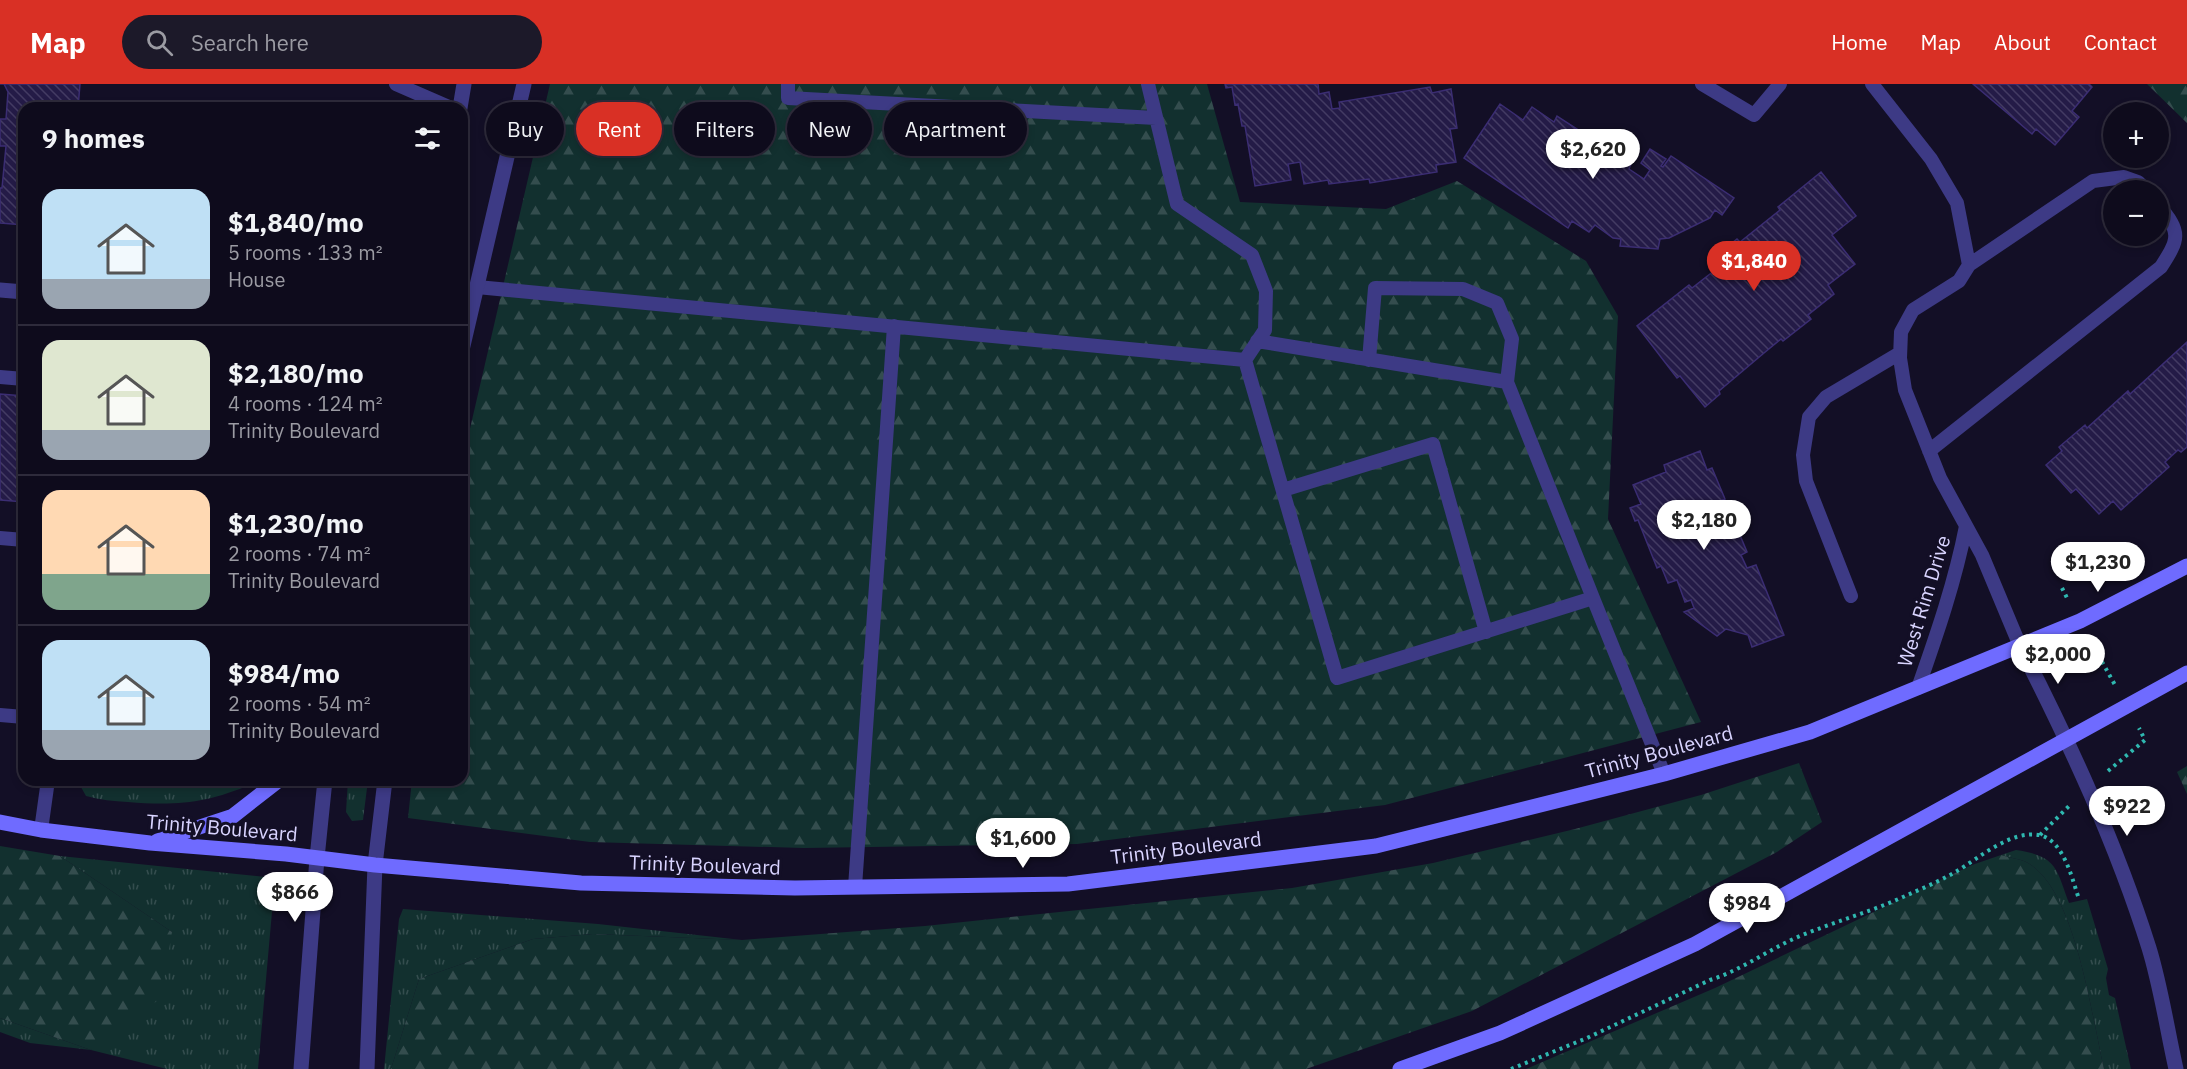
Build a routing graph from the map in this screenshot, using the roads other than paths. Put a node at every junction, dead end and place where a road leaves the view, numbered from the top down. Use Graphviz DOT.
graph roads {
  1 [pos="464,84"];
  2 [pos="524,84"];
  3 [pos="788,84"];
  4 [pos="1148,84"];
  5 [pos="1702,84"];
  6 [pos="1780,84"];
  7 [pos="1872,84"];
  8 [pos="400,86"];
  9 [pos="437,102"];
  10 [pos="460,102"];
  11 [pos="1156,118"];
  12 [pos="2132,180"];
  13 [pos="2169,221"];
  14 [pos="1969,265"];
  15 [pos="477,287"];
  16 [pos="0,290"];
  17 [pos="18,292"];
  18 [pos="468,325"];
  19 [pos="894,326"];
  20 [pos="1257,341"];
  21 [pos="1900,353"];
  22 [pos="1245,360"];
  23 [pos="1369,360"];
  24 [pos="0,377"];
  25 [pos="18,378"];
  26 [pos="1507,382"];
  27 [pos="1929,451"];
  28 [pos="1283,490"];
  29 [pos="1966,526"];
  30 [pos="0,538"];
  31 [pos="18,540"];
  32 [pos="2187,566"];
  33 [pos="1851,596"];
  34 [pos="1593,598"];
  35 [pos="1486,632"];
  36 [pos="2020,646"];
  37 [pos="2187,673"];
  38 [pos="1918,688"];
  39 [pos="0,715"];
  40 [pos="18,716"];
  41 [pos="2067,739"];
  42 [pos="1664,774"];
  43 [pos="47,786"];
  44 [pos="271,786"];
  45 [pos="324,786"];
  46 [pos="384,786"];
  47 [pos="0,822"];
  48 [pos="41,830"];
  49 [pos="150,843"];
  50 [pos="317,858"];
  51 [pos="375,865"];
  52 [pos="855,887"];
  53 [pos="301,1069"];
  54 [pos="367,1069"];
  55 [pos="1400,1069"];
  56 [pos="2176,1069"];
  1 -- 10 [label="street"];
  2 -- 15 [label="street"];
  3 -- 11 [label="lane"];
  4 -- 11 [label="lane"];
  5 -- 6 [label="lane"];
  7 -- 14 [label="lane"];
  8 -- 9 [label="lane"];
  11 -- 20 [label="lane"];
  12 -- 14 [label="lane, West Rim Drive"];
  13 -- 27 [label="lane"];
  14 -- 21 [label="lane, West Rim Drive"];
  15 -- 18 [label="street"];
  15 -- 19 [label="lane"];
  16 -- 17 [label="street"];
  19 -- 22 [label="lane"];
  19 -- 52 [label="lane"];
  20 -- 22 [label="lane"];
  20 -- 23 [label="lane"];
  21 -- 27 [label="lane, West Rim Drive"];
  21 -- 33 [label="lane"];
  22 -- 28 [label="lane"];
  23 -- 26 [label="lane"];
  23 -- 26 [label="lane"];
  24 -- 25 [label="lane"];
  26 -- 34 [label="lane"];
  27 -- 29 [label="lane, West Rim Drive"];
  28 -- 35 [label="lane"];
  28 -- 35 [label="lane"];
  29 -- 36 [label="lane, West Rim Drive"];
  29 -- 38 [label="lane, West Rim Drive"];
  30 -- 31 [label="lane"];
  32 -- 36 [label="main road, Trinity Boulevard"];
  34 -- 35 [label="lane"];
  34 -- 42 [label="lane"];
  36 -- 38 [label="main road, Trinity Boulevard"];
  36 -- 41 [label="street"];
  37 -- 41 [label="main road"];
  38 -- 42 [label="main road, Trinity Boulevard"];
  39 -- 40 [label="lane"];
  41 -- 55 [label="main road"];
  41 -- 56 [label="street"];
  42 -- 52 [label="main road, Trinity Boulevard"];
  43 -- 48 [label="lane"];
  44 -- 49 [label="main road"];
  45 -- 50 [label="street"];
  46 -- 51 [label="street"];
  47 -- 48 [label="main road, Trinity Boulevard"];
  48 -- 49 [label="main road, Trinity Boulevard"];
  49 -- 50 [label="main road, Trinity Boulevard"];
  50 -- 51 [label="main road, Trinity Boulevard"];
  50 -- 53 [label="street"];
  51 -- 52 [label="main road, Trinity Boulevard"];
  51 -- 54 [label="street"];
}
